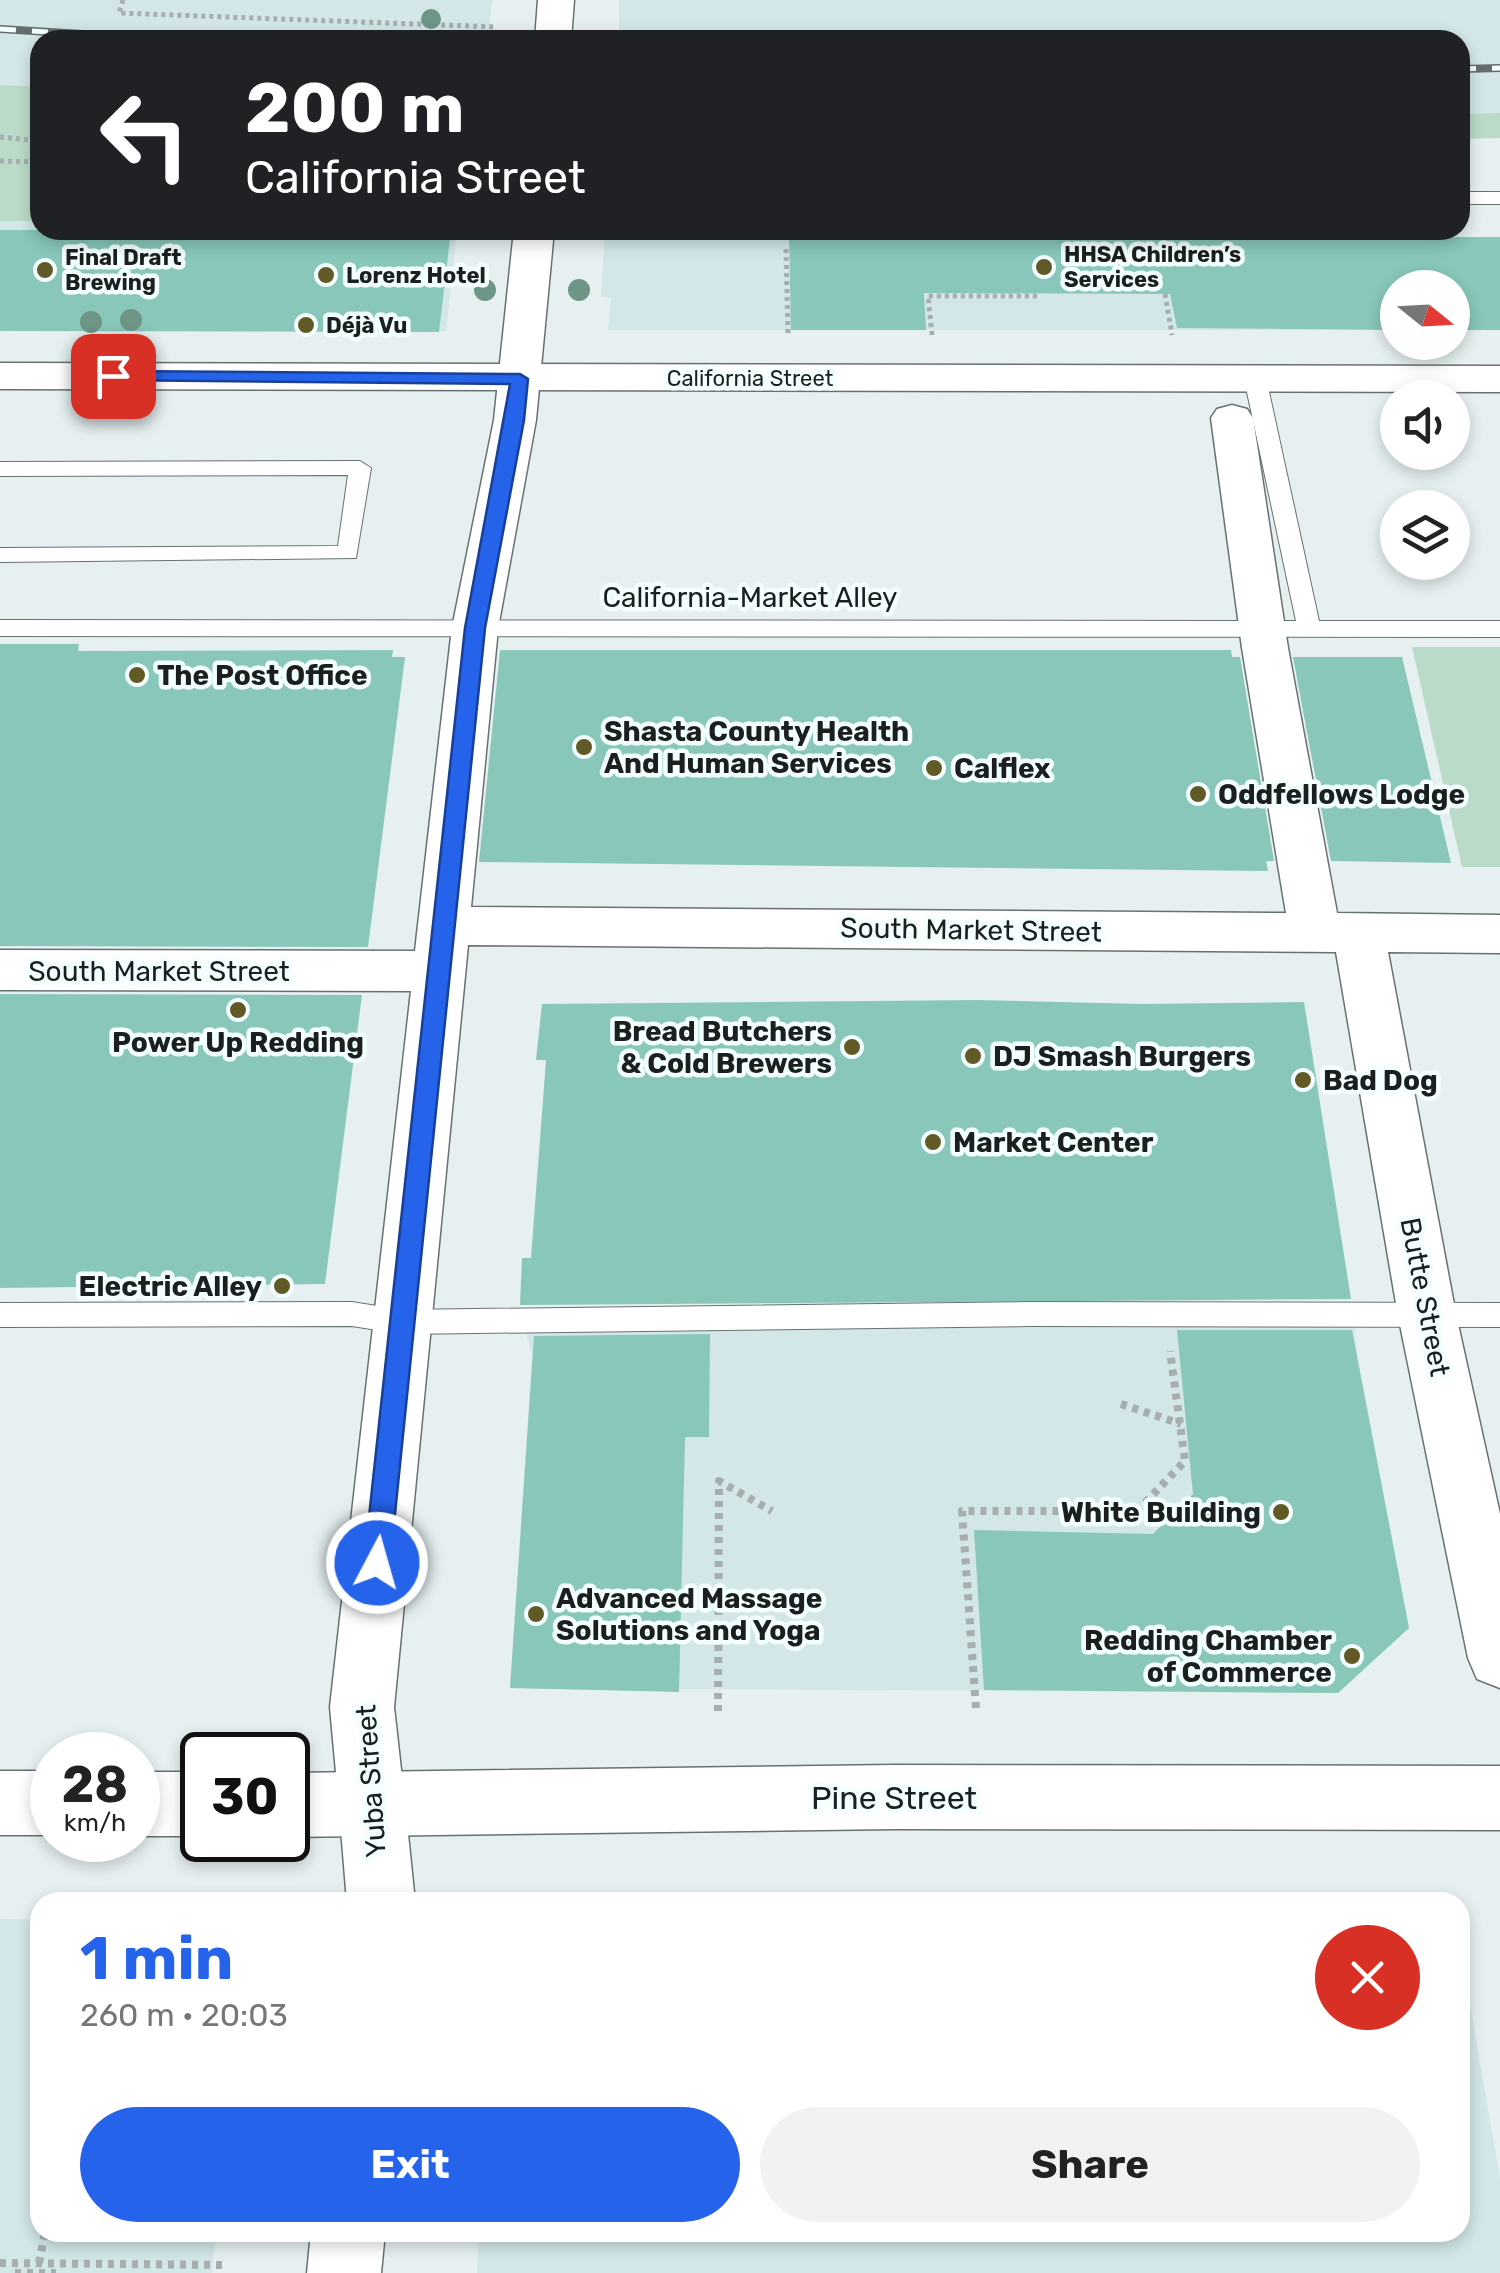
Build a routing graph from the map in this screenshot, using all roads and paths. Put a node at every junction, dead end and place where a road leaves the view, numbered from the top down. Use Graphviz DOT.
graph roads {
  1 [pos="123,0"];
  2 [pos="556,0"];
  3 [pos="496,27"];
  4 [pos="553,30"];
  5 [pos="0,137"];
  6 [pos="30,140"];
  7 [pos="0,161"];
  8 [pos="30,162"];
  9 [pos="1470,198"];
  10 [pos="1500,198"];
  11 [pos="533,240"];
  12 [pos="786,249"];
  13 [pos="1165,294"];
  14 [pos="1038,296"];
  15 [pos="788,336"];
  16 [pos="1172,336"];
  17 [pos="932,337"];
  18 [pos="0,376"];
  19 [pos="1255,378"];
  20 [pos="1500,378"];
  21 [pos="520,379"];
  22 [pos="1232,418"];
  23 [pos="0,468"];
  24 [pos="0,555"];
  25 [pos="1286,626"];
  26 [pos="0,628"];
  27 [pos="475,628"];
  28 [pos="1500,628"];
  29 [pos="1337,934"];
  30 [pos="1500,934"];
  31 [pos="440,948"];
  32 [pos="0,970"];
  33 [pos="1427,1314"];
  34 [pos="0,1315"];
  35 [pos="1500,1315"];
  36 [pos="402,1322"];
  37 [pos="1169,1343"];
  38 [pos="1121,1404"];
  39 [pos="1181,1424"];
  40 [pos="772,1510"];
  41 [pos="1500,1658"];
  42 [pos="976,1708"];
  43 [pos="718,1711"];
  44 [pos="1500,1798"];
  45 [pos="0,1803"];
  46 [pos="30,1803"];
  47 [pos="310,1804"];
  48 [pos="372,1805"];
  49 [pos="379,1892"];
  50 [pos="43,2242"];
  51 [pos="347,2242"];
  52 [pos="0,2263"];
  53 [pos="39,2263"];
  54 [pos="227,2264"];
  55 [pos="15,2273"];
  56 [pos="56,2273"];
  57 [pos="344,2273"];
  1 -- 3 [label="path"];
  2 -- 4 [label="street"];
  5 -- 6 [label="path"];
  7 -- 8 [label="path"];
  9 -- 10 [label="lane"];
  11 -- 21 [label="street, Yuba Street"];
  12 -- 15 [label="path"];
  13 -- 16 [label="path"];
  14 -- 17 [label="path"];
  18 -- 21 [label="street, California Street"];
  19 -- 20 [label="street, California Street"];
  19 -- 21 [label="street, California Street"];
  19 -- 25 [label="lane"];
  21 -- 27 [label="street, Yuba Street"];
  22 -- 25 [label="street, Butte Street"];
  23 -- 24 [label="lane"];
  25 -- 27 [label="lane, California-Market Alley"];
  25 -- 28 [label="lane, California-Market Alley"];
  25 -- 29 [label="street, Butte Street"];
  26 -- 27 [label="lane, California-Market Alley"];
  27 -- 31 [label="street, Yuba Street"];
  29 -- 30 [label="street, South Market Street"];
  29 -- 31 [label="street, South Market Street"];
  29 -- 33 [label="street, Butte Street"];
  31 -- 32 [label="street, South Market Street"];
  31 -- 36 [label="street, Yuba Street"];
  33 -- 35 [label="lane"];
  33 -- 36 [label="lane"];
  33 -- 41 [label="street, Butte Street"];
  34 -- 36 [label="lane"];
  36 -- 48 [label="street, Yuba Street"];
  37 -- 39 [label="path"];
  38 -- 39 [label="path"];
  39 -- 42 [label="path"];
  40 -- 43 [label="path"];
  44 -- 48 [label="street, Pine Street"];
  45 -- 46 [label="street"];
  47 -- 48 [label="street, Pine Street"];
  48 -- 49 [label="street, Yuba Street"];
  50 -- 53 [label="path"];
  51 -- 57 [label="street"];
  52 -- 53 [label="path"];
  53 -- 54 [label="path"];
  55 -- 56 [label="path"];
}
